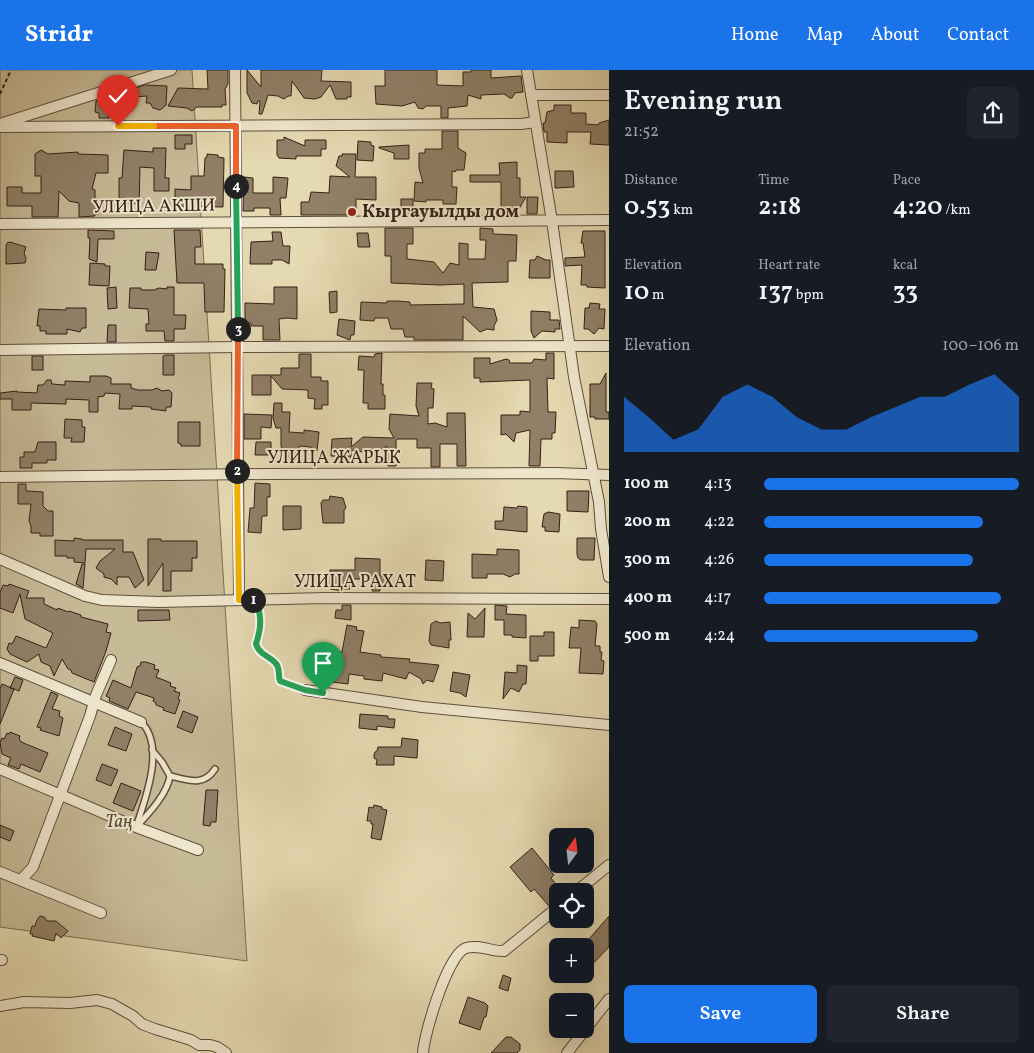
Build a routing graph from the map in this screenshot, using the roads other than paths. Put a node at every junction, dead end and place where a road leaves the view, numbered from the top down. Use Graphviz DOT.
graph roads {
  1 [pos="171,70"];
  2 [pos="235,70"];
  3 [pos="527,70"];
  4 [pos="532,95"];
  5 [pos="609,95"];
  6 [pos="535,122"];
  7 [pos="0,126"];
  8 [pos="236,126"];
  9 [pos="609,220"];
  10 [pos="552,221"];
  11 [pos="236,222"];
  12 [pos="0,224"];
  13 [pos="571,345"];
  14 [pos="609,346"];
  15 [pos="238,347"];
  16 [pos="0,350"];
  17 [pos="236,474"];
  18 [pos="609,475"];
  19 [pos="0,476"];
  20 [pos="593,476"];
  21 [pos="0,559"];
  22 [pos="609,578"];
  23 [pos="609,599"];
  24 [pos="239,600"];
  25 [pos="111,660"];
  26 [pos="0,663"];
  27 [pos="305,690"];
  28 [pos="93,702"];
  29 [pos="141,722"];
  30 [pos="609,725"];
  31 [pos="152,750"];
  32 [pos="0,769"];
  33 [pos="216,770"];
  34 [pos="170,776"];
  35 [pos="59,794"];
  36 [pos="136,827"];
  37 [pos="198,850"];
  38 [pos="609,865"];
  39 [pos="0,872"];
  40 [pos="21,880"];
  41 [pos="587,883"];
  42 [pos="102,913"];
  43 [pos="549,914"];
  44 [pos="609,999"];
  45 [pos="0,1006"];
  46 [pos="226,1053"];
  47 [pos="423,1053"];
  48 [pos="567,1053"];
  1 -- 7 [label="street"];
  2 -- 8 [label="street"];
  3 -- 4 [label="street"];
  4 -- 5 [label="street"];
  4 -- 6 [label="street"];
  6 -- 8 [label="street"];
  6 -- 10 [label="street"];
  7 -- 8 [label="street"];
  8 -- 11 [label="street"];
  9 -- 10 [label="street, УЛИЦА АКШИ"];
  10 -- 11 [label="street, УЛИЦА АКШИ"];
  10 -- 13 [label="street"];
  11 -- 12 [label="street, УЛИЦА АКШИ"];
  11 -- 15 [label="street"];
  13 -- 14 [label="street"];
  13 -- 15 [label="street"];
  13 -- 20 [label="street"];
  15 -- 16 [label="street"];
  15 -- 17 [label="street"];
  17 -- 19 [label="street, УЛИЦА ЖАРЫК"];
  17 -- 20 [label="street, УЛИЦА ЖАРЫК"];
  17 -- 24 [label="street"];
  18 -- 20 [label="street, УЛИЦА ЖАРЫК"];
  20 -- 22 [label="street"];
  21 -- 24 [label="street, УЛИЦА РАХАТ"];
  23 -- 24 [label="street, УЛИЦА РАХАТ"];
  25 -- 28 [label="street"];
  26 -- 28 [label="street"];
  27 -- 30 [label="street"];
  28 -- 29 [label="street"];
  28 -- 35 [label="street"];
  29 -- 31 [label="lane"];
  31 -- 34 [label="lane"];
  31 -- 36 [label="lane"];
  32 -- 35 [label="street"];
  33 -- 34 [label="lane"];
  34 -- 36 [label="lane"];
  35 -- 36 [label="street"];
  35 -- 40 [label="street"];
  36 -- 37 [label="street"];
  38 -- 41 [label="street"];
  39 -- 40 [label="street"];
  40 -- 42 [label="street"];
  43 -- 47 [label="street"];
  44 -- 48 [label="street"];
  45 -- 46 [label="street"];
}
